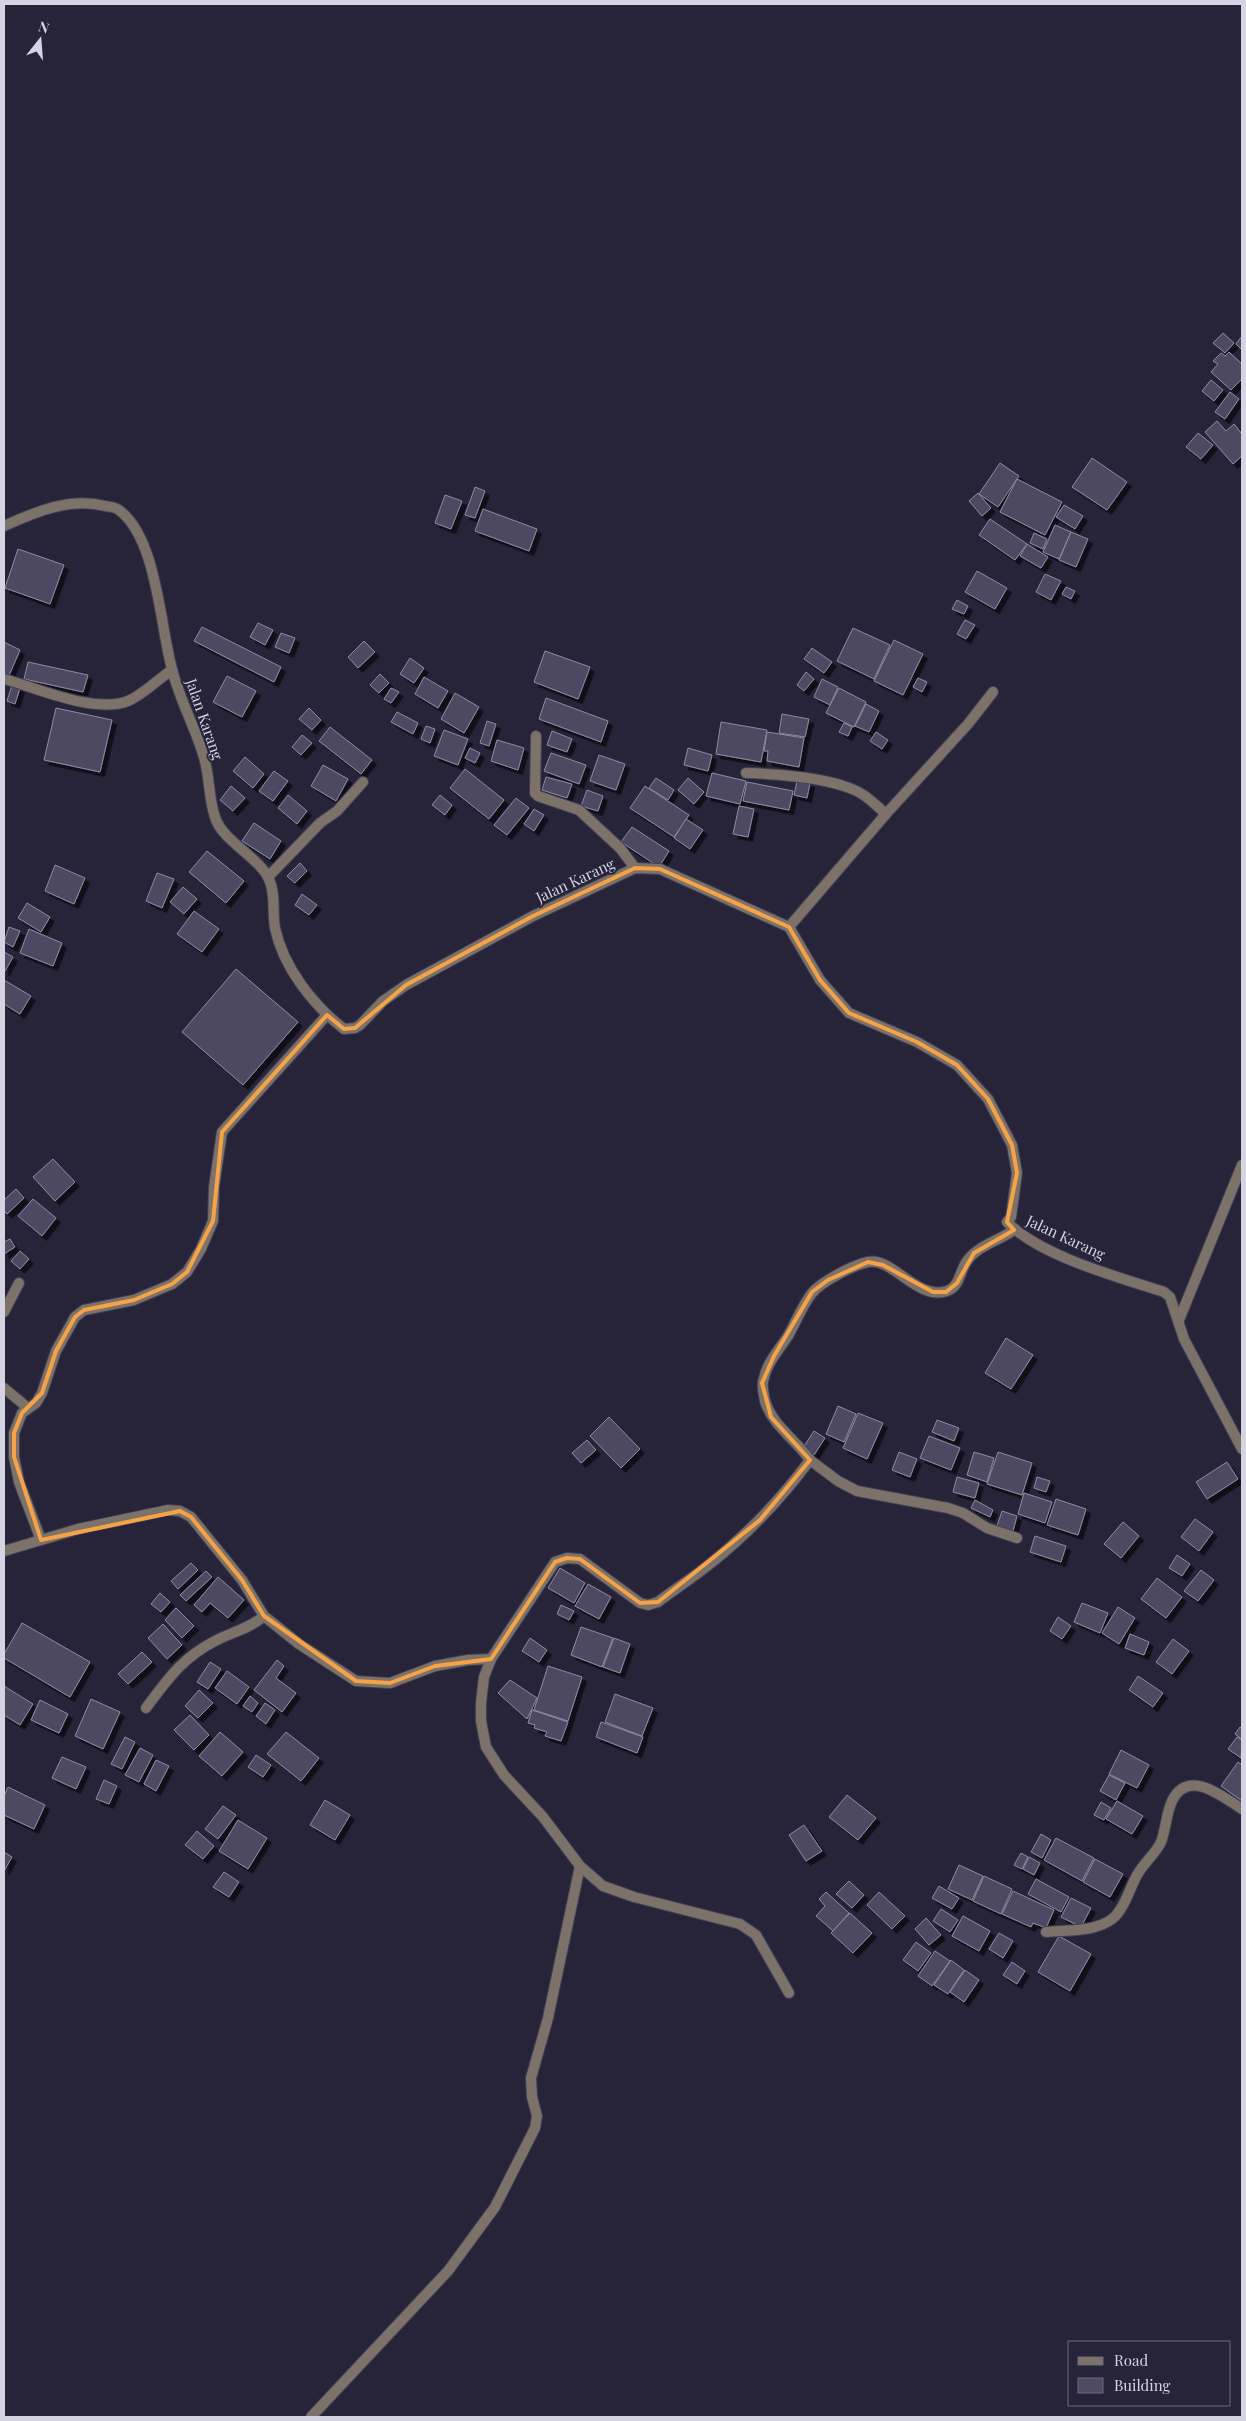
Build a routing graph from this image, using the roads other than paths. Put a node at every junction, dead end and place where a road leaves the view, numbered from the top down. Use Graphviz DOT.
graph roads {
  1 [pos="4,526"];
  2 [pos="172,670"];
  3 [pos="4,679"];
  4 [pos="993,692"];
  5 [pos="536,736"];
  6 [pos="746,773"];
  7 [pos="362,782"];
  8 [pos="886,814"];
  9 [pos="635,868"];
  10 [pos="268,877"];
  11 [pos="789,927"];
  12 [pos="326,1015"];
  13 [pos="1242,1165"];
  14 [pos="1014,1230"];
  15 [pos="20,1283"];
  16 [pos="4,1312"];
  17 [pos="1179,1320"];
  18 [pos="4,1388"];
  19 [pos="28,1408"];
  20 [pos="1242,1449"];
  21 [pos="810,1460"];
  22 [pos="1017,1538"];
  23 [pos="41,1540"];
  24 [pos="4,1551"];
  25 [pos="264,1616"];
  26 [pos="491,1659"];
  27 [pos="146,1708"];
  28 [pos="1242,1809"];
  29 [pos="580,1866"];
  30 [pos="1046,1932"];
  31 [pos="788,1993"];
  32 [pos="311,2417"];
  1 -- 2 [label="street, Jalan Karang"];
  2 -- 3 [label="street"];
  2 -- 10 [label="street, Jalan Karang"];
  4 -- 8 [label="street"];
  5 -- 9 [label="street"];
  6 -- 8 [label="street"];
  7 -- 10 [label="street"];
  8 -- 11 [label="street"];
  9 -- 11 [label="street, Jalan Karang"];
  9 -- 12 [label="street, Jalan Karang"];
  10 -- 12 [label="street, Jalan Karang"];
  11 -- 14 [label="street, Jalan Karang"];
  12 -- 19 [label="street"];
  13 -- 17 [label="street"];
  14 -- 17 [label="street, Jalan Karang"];
  14 -- 21 [label="street"];
  15 -- 16 [label="street"];
  17 -- 20 [label="street, Jalan Karang"];
  18 -- 19 [label="street"];
  19 -- 23 [label="street"];
  21 -- 22 [label="street"];
  21 -- 26 [label="street"];
  23 -- 24 [label="street"];
  23 -- 25 [label="street"];
  25 -- 26 [label="street"];
  25 -- 27 [label="street"];
  26 -- 29 [label="street"];
  28 -- 30 [label="street"];
  29 -- 31 [label="street"];
  29 -- 32 [label="street"];
}
